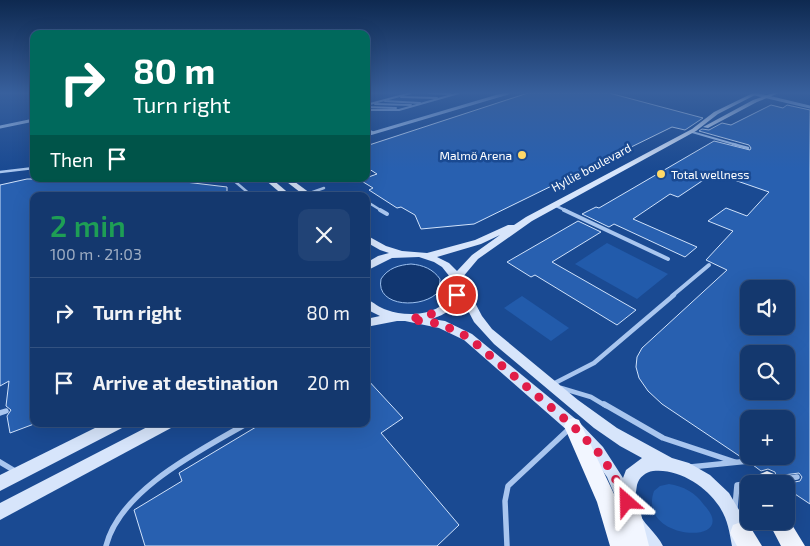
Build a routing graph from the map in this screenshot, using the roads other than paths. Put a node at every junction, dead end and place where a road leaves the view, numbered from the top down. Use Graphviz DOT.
graph roads {
  1 [pos="420,118"];
  2 [pos="709,118"];
  3 [pos="723,118"];
  4 [pos="30,121"];
  5 [pos="0,127"];
  6 [pos="370,130"];
  7 [pos="693,131"];
  8 [pos="374,132"];
  9 [pos="370,134"];
  10 [pos="748,148"];
  11 [pos="30,168"];
  12 [pos="0,172"];
  13 [pos="236,182"];
  14 [pos="272,182"];
  15 [pos="291,182"];
  16 [pos="324,188"];
  17 [pos="247,192"];
  18 [pos="283,192"];
  19 [pos="305,192"];
  20 [pos="315,192"];
  21 [pos="370,203"];
  22 [pos="554,205"];
  23 [pos="387,214"];
  24 [pos="529,219"];
  25 [pos="370,240"];
  26 [pos="402,254"];
  27 [pos="427,256"];
  28 [pos="668,258"];
  29 [pos="370,265"];
  30 [pos="709,265"];
  31 [pos="457,280"];
  32 [pos="370,306"];
  33 [pos="394,317"];
  34 [pos="409,319"];
  35 [pos="370,322"];
  36 [pos="551,385"];
  37 [pos="573,426"];
  38 [pos="111,427"];
  39 [pos="160,427"];
  40 [pos="241,427"];
  41 [pos="0,462"];
  42 [pos="666,462"];
  43 [pos="736,462"];
  44 [pos="740,462"];
  45 [pos="684,467"];
  46 [pos="19,474"];
  47 [pos="0,483"];
  48 [pos="740,485"];
  49 [pos="0,512"];
  50 [pos="630,512"];
  51 [pos="740,514"];
  52 [pos="784,530"];
  53 [pos="742,534"];
  54 [pos="106,546"];
  55 [pos="507,546"];
  56 [pos="621,546"];
  57 [pos="638,546"];
  58 [pos="654,546"];
  59 [pos="794,546"];
  1 -- 8 [label="street"];
  2 -- 7 [label="street, Hyllie boulevard"];
  3 -- 7 [label="street, Hyllie boulevard"];
  4 -- 5 [label="street"];
  6 -- 8 [label="lane"];
  7 -- 10 [label="lane"];
  7 -- 22 [label="street, Hyllie boulevard"];
  8 -- 9 [label="street"];
  11 -- 12 [label="lane"];
  13 -- 17 [label="lane"];
  14 -- 18 [label="street"];
  15 -- 19 [label="street"];
  16 -- 20 [label="lane"];
  21 -- 23 [label="lane"];
  22 -- 24 [label="street, Hyllie boulevard"];
  22 -- 28 [label="lane"];
  24 -- 27 [label="street, Hyllie boulevard"];
  24 -- 31 [label="street, Hyllie boulevard"];
  25 -- 26 [label="street"];
  26 -- 27 [label="street"];
  26 -- 29 [label="street"];
  27 -- 31 [label="street"];
  30 -- 36 [label="lane"];
  31 -- 34 [label="street"];
  31 -- 36 [label="street"];
  32 -- 33 [label="street"];
  33 -- 34 [label="street"];
  33 -- 35 [label="street"];
  34 -- 37 [label="street"];
  36 -- 42 [label="street"];
  36 -- 43 [label="lane"];
  37 -- 50 [label="street"];
  37 -- 55 [label="lane"];
  37 -- 56 [label="main road"];
  38 -- 46 [label="street"];
  39 -- 49 [label="street"];
  40 -- 54 [label="lane"];
  41 -- 46 [label="lane"];
  42 -- 45 [label="street"];
  42 -- 50 [label="street"];
  43 -- 44 [label="lane"];
  43 -- 45 [label="lane"];
  45 -- 53 [label="street"];
  46 -- 47 [label="street"];
  48 -- 51 [label="lane"];
  50 -- 57 [label="main road"];
  50 -- 58 [label="street"];
  52 -- 59 [label="main road"];
}
